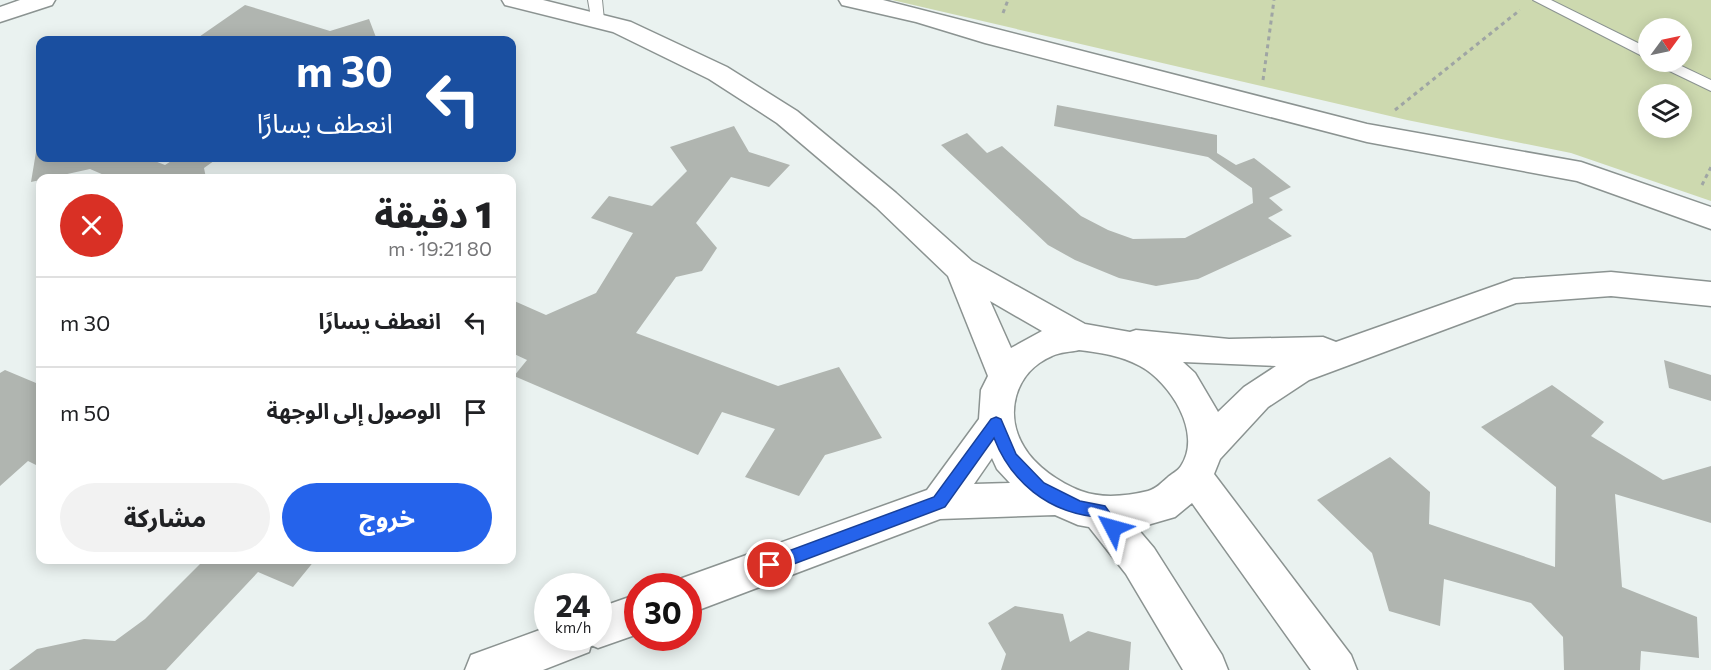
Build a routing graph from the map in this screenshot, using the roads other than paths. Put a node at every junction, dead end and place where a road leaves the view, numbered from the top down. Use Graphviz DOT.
graph roads {
  1 [pos="8,0"];
  2 [pos="43,0"];
  3 [pos="514,0"];
  4 [pos="851,0"];
  5 [pos="1540,0"];
  6 [pos="0,8"];
  7 [pos="596,10"];
  8 [pos="0,15"];
  9 [pos="1638,49"];
  10 [pos="1682,72"];
  11 [pos="1711,86"];
  12 [pos="1711,218"];
  13 [pos="961,269"];
  14 [pos="1711,294"];
  15 [pos="1079,337"];
  16 [pos="1118,341"];
  17 [pos="1355,347"];
  18 [pos="1006,377"];
  19 [pos="996,423"];
  20 [pos="1200,464"];
  21 [pos="1058,498"];
  22 [pos="940,502"];
  23 [pos="1100,511"];
  24 [pos="702,590"];
  25 [pos="538,651"];
  26 [pos="486,670"];
  27 [pos="1207,670"];
  28 [pos="1336,670"];
  1 -- 6 [label="street"];
  2 -- 8 [label="street"];
  3 -- 7 [label="street"];
  4 -- 12 [label="street"];
  5 -- 9 [label="lane"];
  7 -- 13 [label="street"];
  10 -- 11 [label="lane"];
  13 -- 15 [label="street"];
  13 -- 18 [label="street"];
  14 -- 17 [label="street"];
  15 -- 16 [label="street"];
  15 -- 18 [label="street"];
  16 -- 17 [label="street"];
  16 -- 20 [label="street"];
  17 -- 20 [label="street"];
  18 -- 19 [label="street"];
  19 -- 21 [label="street"];
  19 -- 22 [label="street"];
  20 -- 23 [label="street"];
  20 -- 28 [label="street"];
  21 -- 22 [label="street"];
  21 -- 23 [label="street"];
  22 -- 24 [label="street"];
  23 -- 27 [label="street"];
  25 -- 26 [label="street"];
}
